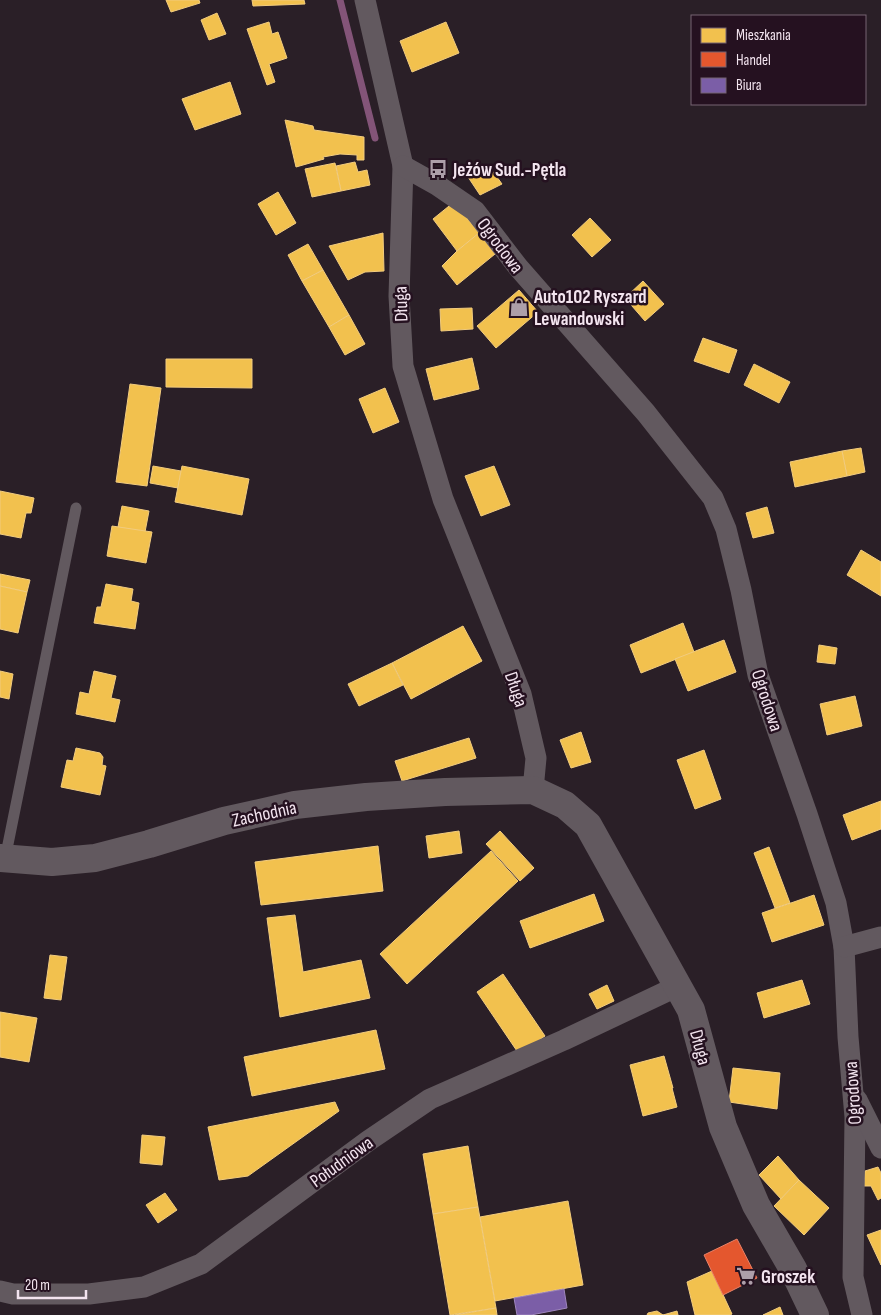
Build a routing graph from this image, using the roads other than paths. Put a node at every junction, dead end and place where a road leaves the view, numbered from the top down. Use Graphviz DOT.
graph roads {
  1 [pos="365,0"];
  2 [pos="403,166"];
  3 [pos="76,508"];
  4 [pos="533,790"];
  5 [pos="2,859"];
  6 [pos="881,936"];
  7 [pos="844,947"];
  8 [pos="678,986"];
  9 [pos="853,1091"];
  10 [pos="881,1148"];
  11 [pos="0,1291"];
  12 [pos="814,1315"];
  13 [pos="862,1315"];
  1 -- 2 [label="street, Długa"];
  2 -- 4 [label="street, Długa"];
  2 -- 7 [label="street, Ogrodowa"];
  3 -- 5 [label="lane"];
  4 -- 5 [label="street, Zachodnia"];
  4 -- 8 [label="street, Długa"];
  6 -- 7 [label="street"];
  7 -- 9 [label="street, Ogrodowa"];
  8 -- 11 [label="street, Południowa"];
  8 -- 12 [label="street, Długa"];
  9 -- 10 [label="street"];
  9 -- 13 [label="street, Ogrodowa"];
}
